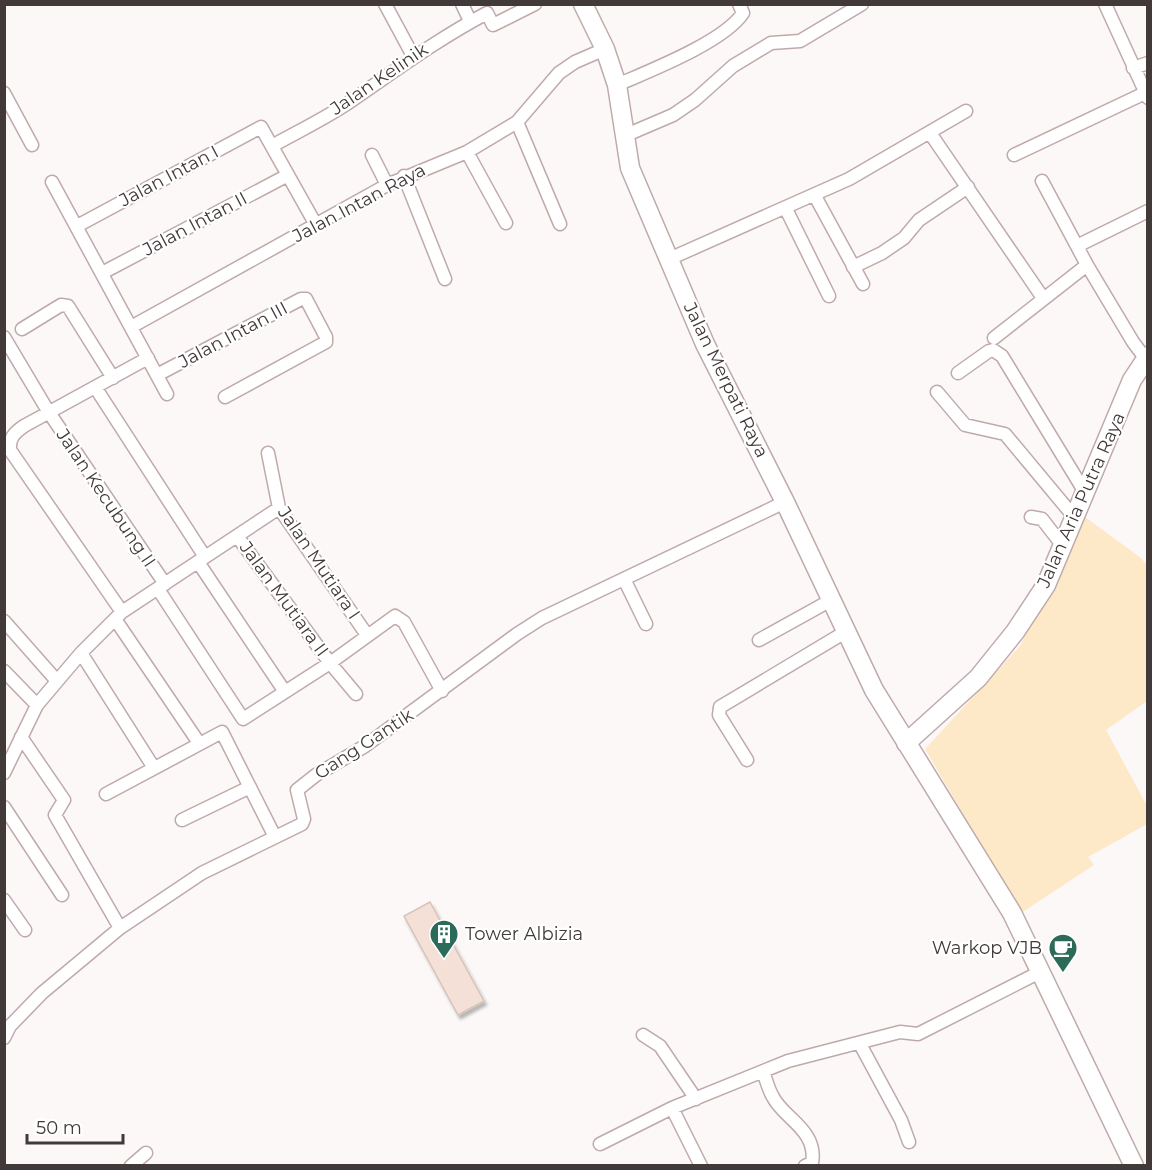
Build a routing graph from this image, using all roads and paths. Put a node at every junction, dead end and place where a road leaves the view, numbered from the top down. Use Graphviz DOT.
graph roads {
  1 [pos="385,4"];
  2 [pos="462,4"];
  3 [pos="535,4"];
  4 [pos="583,4"];
  5 [pos="739,4"];
  6 [pos="862,4"];
  7 [pos="1104,4"];
  8 [pos="470,21"];
  9 [pos="605,49"];
  10 [pos="413,56"];
  11 [pos="1148,63"];
  12 [pos="1133,68"];
  13 [pos="617,85"];
  14 [pos="4,93"];
  15 [pos="1146,96"];
  16 [pos="966,111"];
  17 [pos="517,122"];
  18 [pos="930,133"];
  19 [pos="624,136"];
  20 [pos="32,144"];
  21 [pos="272,147"];
  22 [pos="467,152"];
  23 [pos="372,155"];
  24 [pos="1014,155"];
  25 [pos="288,175"];
  26 [pos="404,176"];
  27 [pos="1042,181"];
  28 [pos="52,182"];
  29 [pos="387,185"];
  30 [pos="969,187"];
  31 [pos="815,196"];
  32 [pos="786,209"];
  33 [pos="1148,211"];
  34 [pos="506,223"];
  35 [pos="560,224"];
  36 [pos="316,225"];
  37 [pos="76,226"];
  38 [pos="1079,250"];
  39 [pos="669,259"];
  40 [pos="1087,265"];
  41 [pos="853,267"];
  42 [pos="102,273"];
  43 [pos="446,279"];
  44 [pos="862,284"];
  45 [pos="829,296"];
  46 [pos="1043,298"];
  47 [pos="131,327"];
  48 [pos="22,329"];
  49 [pos="4,337"];
  50 [pos="994,338"];
  51 [pos="1146,357"];
  52 [pos="148,358"];
  53 [pos="958,373"];
  54 [pos="157,375"];
  55 [pos="113,378"];
  56 [pos="95,387"];
  57 [pos="937,392"];
  58 [pos="167,394"];
  59 [pos="225,396"];
  60 [pos="48,411"];
  61 [pos="8,449"];
  62 [pos="268,453"];
  63 [pos="1086,494"];
  64 [pos="785,502"];
  65 [pos="279,508"];
  66 [pos="1031,517"];
  67 [pos="1075,518"];
  68 [pos="237,536"];
  69 [pos="1063,546"];
  70 [pos="202,559"];
  71 [pos="625,581"];
  72 [pos="161,586"];
  73 [pos="833,599"];
  74 [pos="118,616"];
  75 [pos="4,621"];
  76 [pos="646,624"];
  77 [pos="847,631"];
  78 [pos="367,635"];
  79 [pos="759,640"];
  80 [pos="81,653"];
  81 [pos="330,663"];
  82 [pos="4,671"];
  83 [pos="57,681"];
  84 [pos="442,691"];
  85 [pos="285,692"];
  86 [pos="356,694"];
  87 [pos="38,705"];
  88 [pos="21,737"];
  89 [pos="199,743"];
  90 [pos="906,743"];
  91 [pos="747,760"];
  92 [pos="154,768"];
  93 [pos="4,773"];
  94 [pos="250,787"];
  95 [pos="106,794"];
  96 [pos="4,807"];
  97 [pos="182,820"];
  98 [pos="275,837"];
  99 [pos="62,895"];
  100 [pos="4,900"];
  101 [pos="120,928"];
  102 [pos="25,930"];
  103 [pos="1040,972"];
  104 [pos="643,1035"];
  105 [pos="4,1038"];
  106 [pos="861,1044"];
  107 [pos="763,1071"];
  108 [pos="696,1100"];
  109 [pos="672,1108"];
  110 [pos="909,1142"];
  111 [pos="600,1144"];
  112 [pos="146,1153"];
  113 [pos="131,1166"];
  114 [pos="701,1166"];
  115 [pos="805,1166"];
  116 [pos="1134,1166"];
  1 -- 10 [label="street"];
  2 -- 8 [label="street"];
  3 -- 8 [label="street"];
  4 -- 9 [label="main road, Jalan Merpati Raya"];
  5 -- 13 [label="street"];
  6 -- 19 [label="street"];
  7 -- 12 [label="street"];
  8 -- 10 [label="street, Jalan Kelinik"];
  9 -- 13 [label="main road, Jalan Merpati Raya"];
  9 -- 17 [label="street, Jalan Intan Raya"];
  10 -- 21 [label="street, Jalan Kelinik"];
  11 -- 12 [label="street"];
  12 -- 15 [label="street"];
  13 -- 19 [label="main road, Jalan Merpati Raya"];
  14 -- 20 [label="street"];
  15 -- 24 [label="street"];
  16 -- 18 [label="street"];
  17 -- 22 [label="street, Jalan Intan Raya"];
  17 -- 35 [label="street"];
  18 -- 30 [label="street"];
  18 -- 31 [label="street"];
  19 -- 39 [label="main road, Jalan Merpati Raya"];
  21 -- 25 [label="street"];
  21 -- 37 [label="street, Jalan Intan I"];
  22 -- 26 [label="street, Jalan Intan Raya"];
  22 -- 34 [label="street"];
  23 -- 29 [label="street"];
  25 -- 36 [label="street"];
  25 -- 42 [label="street, Jalan Intan II"];
  26 -- 29 [label="street, Jalan Intan Raya"];
  26 -- 43 [label="street"];
  27 -- 38 [label="street"];
  28 -- 37 [label="street"];
  29 -- 36 [label="street, Jalan Intan Raya"];
  30 -- 41 [label="street"];
  30 -- 46 [label="street"];
  31 -- 32 [label="street"];
  31 -- 41 [label="street"];
  32 -- 39 [label="street"];
  32 -- 45 [label="street"];
  33 -- 38 [label="street"];
  36 -- 47 [label="street, Jalan Intan Raya"];
  37 -- 42 [label="street"];
  38 -- 40 [label="street"];
  39 -- 64 [label="main road, Jalan Merpati Raya"];
  40 -- 46 [label="street"];
  40 -- 51 [label="street"];
  41 -- 44 [label="street"];
  42 -- 47 [label="street"];
  46 -- 50 [label="street"];
  47 -- 52 [label="street"];
  48 -- 55 [label="street"];
  49 -- 60 [label="street, Jalan Kecubung II"];
  51 -- 63 [label="main road, Jalan Aria Putra Raya"];
  52 -- 54 [label="street"];
  52 -- 55 [label="street"];
  53 -- 63 [label="street"];
  54 -- 58 [label="street"];
  54 -- 59 [label="street, Jalan Intan III"];
  55 -- 56 [label="street"];
  56 -- 60 [label="street"];
  56 -- 70 [label="street"];
  57 -- 67 [label="street"];
  60 -- 61 [label="street"];
  60 -- 72 [label="street, Jalan Kecubung II"];
  61 -- 74 [label="street"];
  62 -- 65 [label="street, Jalan Mutiara I"];
  63 -- 67 [label="main road, Jalan Aria Putra Raya"];
  64 -- 71 [label="street, Gang Gantik"];
  64 -- 73 [label="main road, Jalan Merpati Raya"];
  65 -- 68 [label="street"];
  65 -- 78 [label="street, Jalan Mutiara I"];
  66 -- 69 [label="street"];
  67 -- 69 [label="main road, Jalan Aria Putra Raya"];
  68 -- 70 [label="street"];
  68 -- 81 [label="street, Jalan Mutiara II"];
  69 -- 90 [label="main road, Jalan Aria Putra Raya"];
  70 -- 72 [label="street"];
  70 -- 85 [label="street"];
  71 -- 76 [label="street"];
  71 -- 84 [label="street, Gang Gantik"];
  72 -- 74 [label="street"];
  72 -- 85 [label="street, Jalan Kecubung II"];
  73 -- 77 [label="main road, Jalan Merpati Raya"];
  73 -- 79 [label="street"];
  74 -- 80 [label="street"];
  74 -- 89 [label="street"];
  75 -- 83 [label="street"];
  77 -- 90 [label="main road, Jalan Merpati Raya"];
  77 -- 91 [label="street"];
  78 -- 81 [label="street"];
  78 -- 84 [label="street"];
  80 -- 83 [label="street"];
  80 -- 92 [label="street"];
  81 -- 85 [label="street"];
  81 -- 86 [label="street, Jalan Mutiara II"];
  82 -- 87 [label="street"];
  83 -- 87 [label="street"];
  84 -- 98 [label="street, Gang Gantik"];
  87 -- 88 [label="street"];
  88 -- 93 [label="street"];
  88 -- 101 [label="street"];
  89 -- 92 [label="street"];
  89 -- 94 [label="street"];
  90 -- 103 [label="main road, Jalan Merpati Raya"];
  92 -- 95 [label="street"];
  94 -- 97 [label="street"];
  94 -- 98 [label="street"];
  96 -- 99 [label="street"];
  98 -- 101 [label="street, Gang Gantik"];
  100 -- 102 [label="street"];
  101 -- 105 [label="street, Gang Gantik"];
  103 -- 106 [label="street"];
  103 -- 116 [label="main road, Jalan Merpati Raya"];
  104 -- 108 [label="street"];
  106 -- 107 [label="street"];
  106 -- 110 [label="street"];
  107 -- 108 [label="street"];
  107 -- 115 [label="street"];
  108 -- 109 [label="street"];
  109 -- 111 [label="street"];
  109 -- 114 [label="street"];
  112 -- 113 [label="street"];
}
